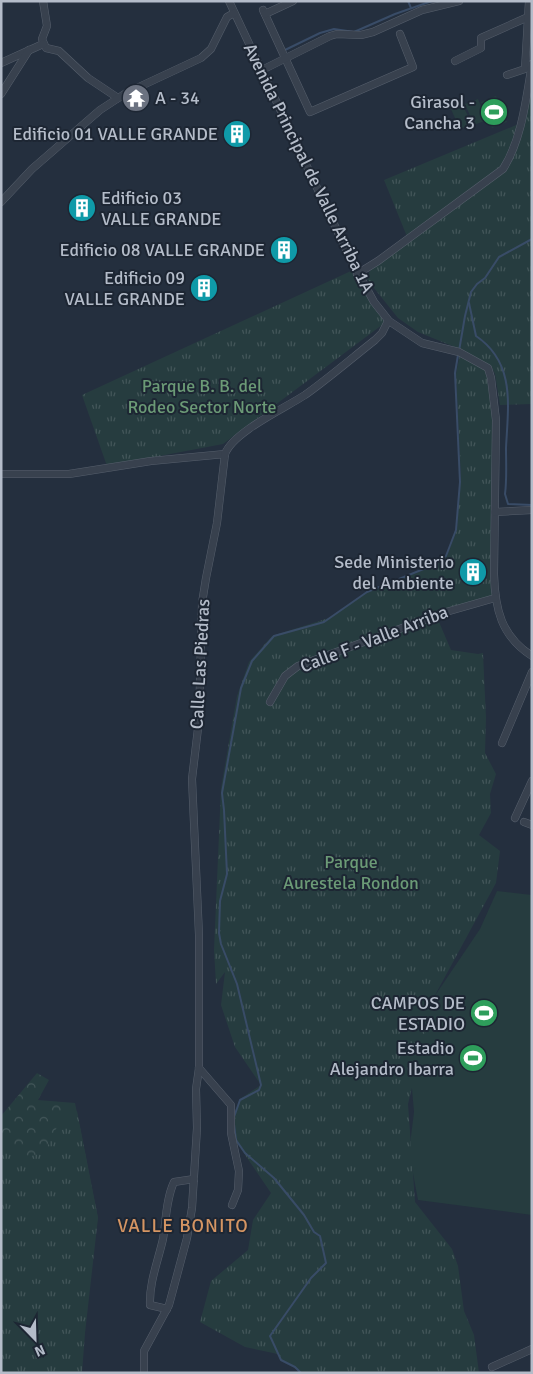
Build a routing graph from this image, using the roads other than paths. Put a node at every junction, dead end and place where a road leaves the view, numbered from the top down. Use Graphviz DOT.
graph roads {
  1 [pos="43,1"];
  2 [pos="229,1"];
  3 [pos="293,1"];
  4 [pos="459,1"];
  5 [pos="529,1"];
  6 [pos="234,13"];
  7 [pos="528,17"];
  8 [pos="400,34"];
  9 [pos="44,46"];
  10 [pos="29,50"];
  11 [pos="284,58"];
  12 [pos="454,61"];
  13 [pos="1,63"];
  14 [pos="532,64"];
  15 [pos="262,70"];
  16 [pos="508,75"];
  17 [pos="1,94"];
  18 [pos="118,98"];
  19 [pos="1,202"];
  20 [pos="357,274"];
  21 [pos="388,320"];
  22 [pos="226,454"];
  23 [pos="1,474"];
  24 [pos="532,510"];
  25 [pos="495,512"];
  26 [pos="495,598"];
  27 [pos="532,656"];
  28 [pos="532,672"];
  29 [pos="270,702"];
  30 [pos="502,743"];
  31 [pos="532,781"];
  32 [pos="515,818"];
  33 [pos="199,1068"];
  34 [pos="194,1179"];
  35 [pos="232,1205"];
  36 [pos="167,1309"];
  37 [pos="532,1349"];
  38 [pos="492,1367"];
  39 [pos="144,1373"];
  1 -- 9 [label="street"];
  2 -- 6 [label="street, Avenida Principal de Valle Arriba 1A"];
  3 -- 11 [label="street"];
  4 -- 11 [label="street"];
  5 -- 7 [label="street"];
  6 -- 15 [label="street, Avenida Principal de Valle Arriba 1A"];
  6 -- 18 [label="street"];
  7 -- 12 [label="street"];
  7 -- 16 [label="street"];
  8 -- 11 [label="street"];
  9 -- 10 [label="street"];
  9 -- 18 [label="street"];
  10 -- 13 [label="street"];
  10 -- 17 [label="street"];
  11 -- 15 [label="street"];
  14 -- 20 [label="street"];
  15 -- 20 [label="street, Avenida Principal de Valle Arriba 1A"];
  18 -- 19 [label="street"];
  20 -- 21 [label="street, Avenida Principal de Valle Arriba 1A"];
  21 -- 22 [label="street"];
  21 -- 25 [label="street, Avenida Principal de Valle Arriba 1A"];
  22 -- 23 [label="street"];
  22 -- 33 [label="street, Calle Las Piedras"];
  24 -- 25 [label="street"];
  25 -- 26 [label="street, Avenida Principal de Valle Arriba 1A"];
  26 -- 27 [label="street, Avenida Principal de Valle Arriba 1A"];
  26 -- 29 [label="street, Calle F - Valle Arriba"];
  28 -- 30 [label="street"];
  31 -- 32 [label="street"];
  33 -- 34 [label="street, Calle Las Piedras"];
  33 -- 35 [label="street"];
  34 -- 36 [label="street, Calle Las Piedras"];
  34 -- 36 [label="street"];
  36 -- 39 [label="street, Calle Las Piedras"];
  37 -- 38 [label="street"];
}
